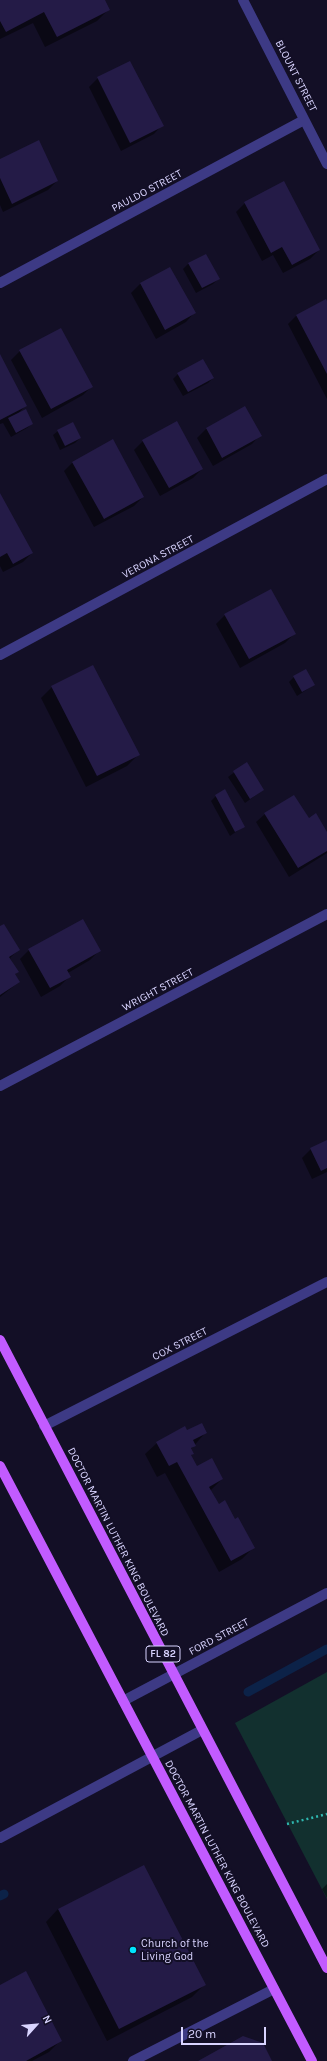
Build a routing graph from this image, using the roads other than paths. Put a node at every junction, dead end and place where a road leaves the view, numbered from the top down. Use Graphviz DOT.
graph roads {
  1 [pos="243,0"];
  2 [pos="304,120"];
  3 [pos="324,152"];
  4 [pos="327,164"];
  5 [pos="0,283"];
  6 [pos="327,479"];
  7 [pos="0,656"];
  8 [pos="327,914"];
  9 [pos="0,1086"];
  10 [pos="327,1282"];
  11 [pos="0,1340"];
  12 [pos="44,1426"];
  13 [pos="0,1466"];
  14 [pos="327,1593"];
  15 [pos="174,1675"];
  16 [pos="123,1701"];
  17 [pos="202,1730"];
  18 [pos="153,1757"];
  19 [pos="0,1838"];
  20 [pos="327,1968"];
  21 [pos="274,1989"];
  22 [pos="133,2061"];
  23 [pos="312,2061"];
  1 -- 2 [label="street, BLOUNT STREET"];
  2 -- 3 [label="street, BLOUNT STREET"];
  2 -- 5 [label="street, PAULDO STREET"];
  3 -- 4 [label="street, BLOUNT STREET"];
  6 -- 7 [label="street, VERONA STREET"];
  8 -- 9 [label="street, WRIGHT STREET"];
  10 -- 12 [label="street, COX STREET"];
  11 -- 12 [label="main road, DOCTOR MARTIN LUTHER KING BOULEVARD / FL 82"];
  12 -- 15 [label="main road, DOCTOR MARTIN LUTHER KING BOULEVARD / FL 82"];
  13 -- 16 [label="main road, DOCTOR MARTIN LUTHER KING BOULEVARD"];
  14 -- 15 [label="street, FORD STREET"];
  15 -- 16 [label="street, FORD STREET"];
  15 -- 17 [label="main road, DOCTOR MARTIN LUTHER KING BOULEVARD / FL 82"];
  16 -- 18 [label="main road, DOCTOR MARTIN LUTHER KING BOULEVARD"];
  17 -- 18 [label="street"];
  17 -- 20 [label="main road, DOCTOR MARTIN LUTHER KING BOULEVARD / FL 82"];
  18 -- 19 [label="street"];
  18 -- 21 [label="main road, DOCTOR MARTIN LUTHER KING BOULEVARD"];
  21 -- 22 [label="street"];
  21 -- 23 [label="main road, DOCTOR MARTIN LUTHER KING BOULEVARD"];
}
